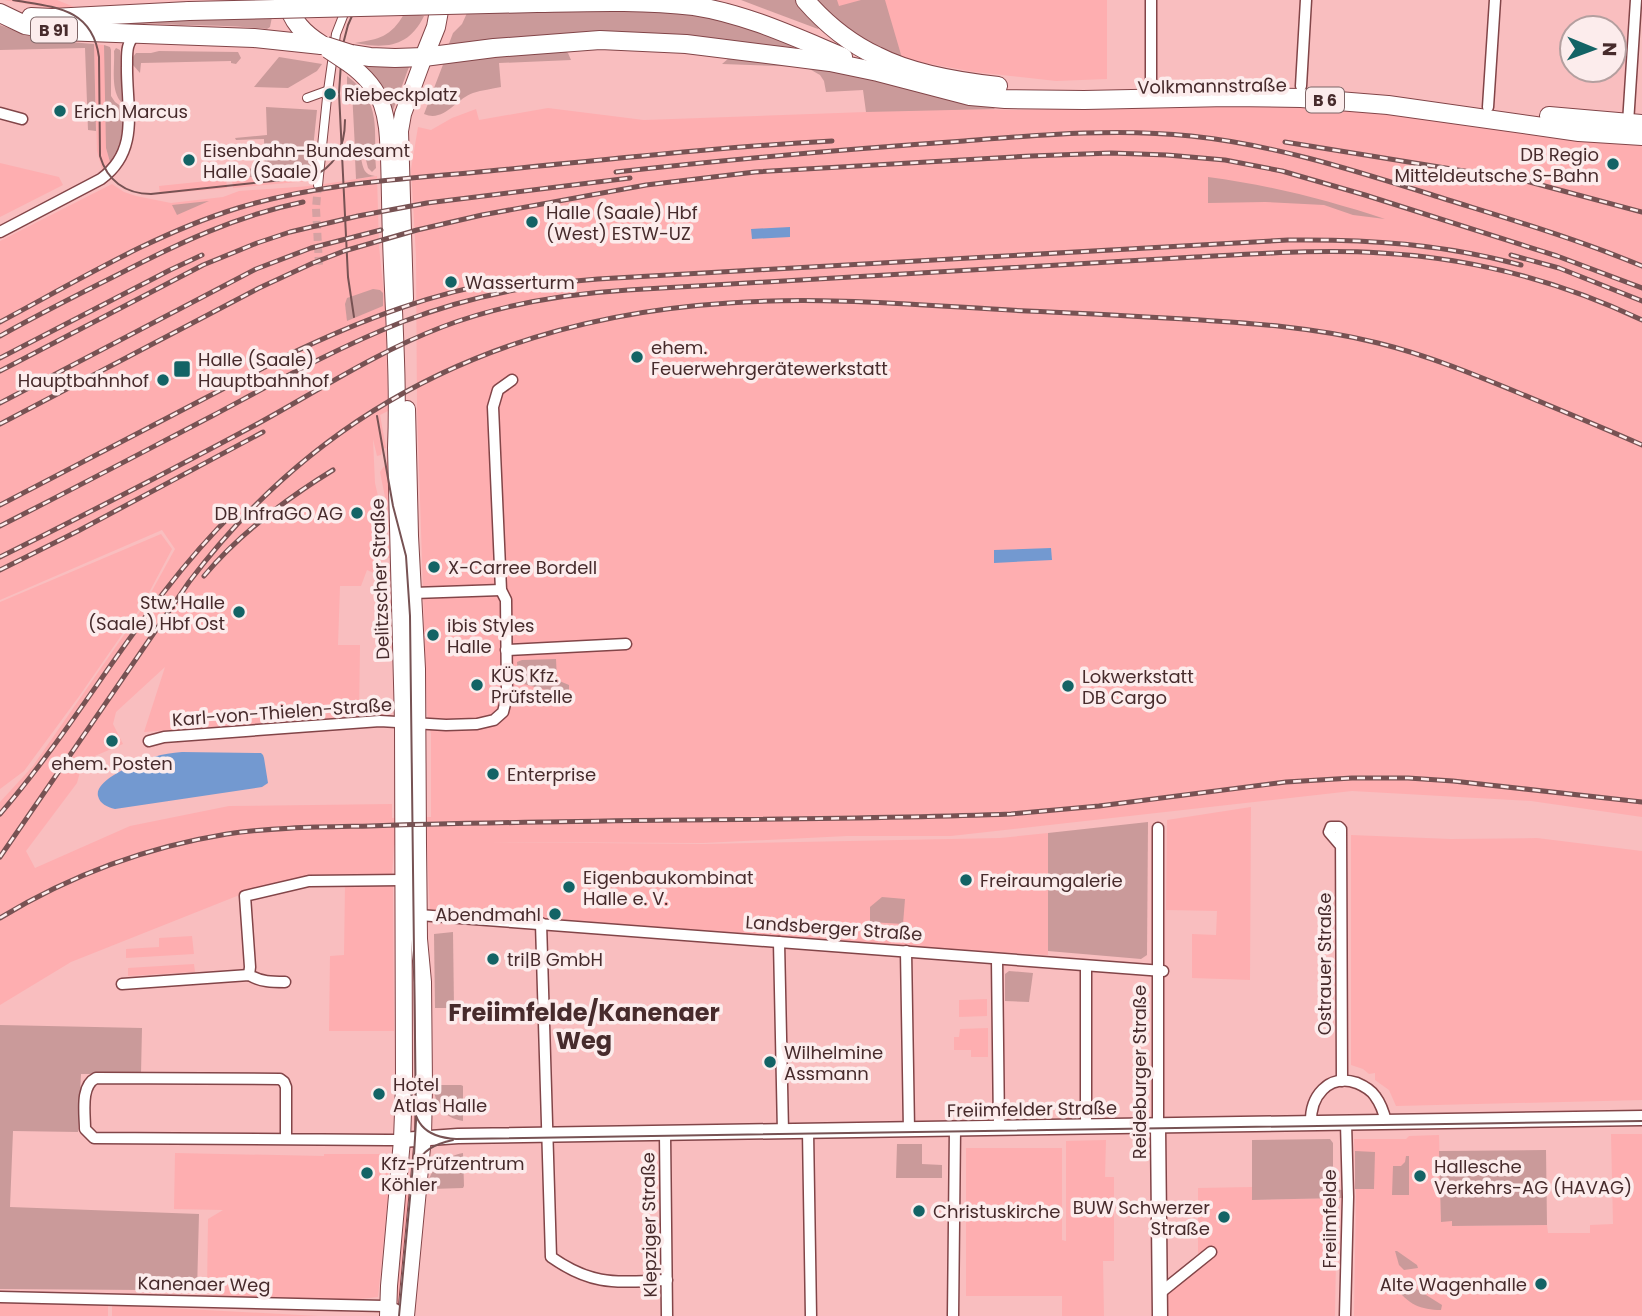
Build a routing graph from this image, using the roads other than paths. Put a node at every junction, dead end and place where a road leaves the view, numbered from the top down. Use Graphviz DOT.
graph roads {
  1 [pos="287,0"];
  2 [pos="349,0"];
  3 [pos="441,0"];
  4 [pos="720,0"];
  5 [pos="805,0"];
  6 [pos="1151,0"];
  7 [pos="1306,0"];
  8 [pos="1495,0"];
  9 [pos="1636,0"];
  10 [pos="0,13"];
  11 [pos="136,34"];
  12 [pos="324,47"];
  13 [pos="424,57"];
  14 [pos="350,59"];
  15 [pos="878,64"];
  16 [pos="1151,86"];
  17 [pos="1301,86"];
  18 [pos="329,90"];
  19 [pos="307,98"];
  20 [pos="1488,107"];
  21 [pos="0,113"];
  22 [pos="22,118"];
  23 [pos="1635,124"];
  24 [pos="1642,136"];
  25 [pos="318,185"];
  26 [pos="0,232"];
  27 [pos="512,380"];
  28 [pos="501,590"];
  29 [pos="414,593"];
  30 [pos="626,644"];
  31 [pos="506,650"];
  32 [pos="410,723"];
  33 [pos="149,741"];
  34 [pos="1158,828"];
  35 [pos="1340,846"];
  36 [pos="403,880"];
  37 [pos="419,915"];
  38 [pos="541,923"];
  39 [pos="779,942"];
  40 [pos="906,951"];
  41 [pos="997,959"];
  42 [pos="1086,966"];
  43 [pos="1160,971"];
  44 [pos="249,975"];
  45 [pos="285,982"];
  46 [pos="122,984"];
  47 [pos="1342,1081"];
  48 [pos="1642,1118"];
  49 [pos="1386,1122"];
  50 [pos="1311,1123"];
  51 [pos="1346,1123"];
  52 [pos="1158,1126"];
  53 [pos="1086,1127"];
  54 [pos="999,1128"];
  55 [pos="955,1129"];
  56 [pos="909,1130"];
  57 [pos="808,1131"];
  58 [pos="783,1132"];
  59 [pos="665,1134"];
  60 [pos="547,1136"];
  61 [pos="423,1137"];
  62 [pos="286,1139"];
  63 [pos="401,1140"];
  64 [pos="1211,1252"];
  65 [pos="667,1280"];
  66 [pos="1160,1293"];
  67 [pos="0,1297"];
  68 [pos="388,1311"];
  69 [pos="405,1316"];
  70 [pos="667,1316"];
  71 [pos="811,1316"];
  72 [pos="953,1316"];
  73 [pos="1160,1316"];
  74 [pos="1345,1316"];
  1 -- 12 [label="main road"];
  2 -- 18 [label="street"];
  3 -- 13 [label="main road"];
  4 -- 15 [label="main road"];
  5 -- 15 [label="main road, Volkmannstraße / B 6"];
  6 -- 16 [label="street"];
  7 -- 17 [label="street"];
  8 -- 20 [label="street"];
  9 -- 23 [label="street"];
  10 -- 11 [label="main road, B 91"];
  10 -- 15 [label="main road, B 6, bridge"];
  11 -- 12 [label="main road, B 91"];
  11 -- 26 [label="street"];
  12 -- 14 [label="main road, bridge"];
  13 -- 14 [label="main road"];
  13 -- 15 [label="main road"];
  13 -- 29 [label="main road, Delitzscher Straße"];
  14 -- 32 [label="main road, Delitzscher Straße"];
  15 -- 16 [label="main road, Volkmannstraße / B 6"];
  15 -- 24 [label="main road, Volkmannstraße / B 6"];
  16 -- 17 [label="main road, Volkmannstraße / B 6"];
  17 -- 20 [label="main road, Volkmannstraße / B 6"];
  18 -- 19 [label="street"];
  18 -- 25 [label="street"];
  20 -- 23 [label="main road, Volkmannstraße / B 6"];
  21 -- 22 [label="street"];
  27 -- 28 [label="street"];
  28 -- 29 [label="street"];
  28 -- 31 [label="street"];
  29 -- 32 [label="main road, Delitzscher Straße"];
  30 -- 31 [label="street"];
  31 -- 32 [label="street, Karl-von-Thielen-Straße"];
  32 -- 33 [label="street, Karl-von-Thielen-Straße"];
  32 -- 36 [label="main road, Delitzscher Straße"];
  32 -- 37 [label="main road, Delitzscher Straße"];
  34 -- 43 [label="street, Reideburger Straße"];
  35 -- 47 [label="street, Ostrauer Straße"];
  36 -- 44 [label="street"];
  36 -- 63 [label="main road, Delitzscher Straße"];
  37 -- 38 [label="street, Landsberger Straße"];
  37 -- 61 [label="main road, Delitzscher Straße"];
  38 -- 39 [label="street, Landsberger Straße"];
  38 -- 60 [label="street"];
  39 -- 40 [label="street, Landsberger Straße"];
  39 -- 58 [label="street"];
  40 -- 41 [label="street, Landsberger Straße"];
  40 -- 56 [label="street"];
  41 -- 42 [label="street, Landsberger Straße"];
  41 -- 54 [label="street"];
  42 -- 43 [label="street, Landsberger Straße"];
  42 -- 53 [label="street"];
  43 -- 52 [label="street, Reideburger Straße"];
  44 -- 45 [label="street"];
  44 -- 46 [label="street"];
  47 -- 49 [label="street"];
  47 -- 50 [label="street"];
  48 -- 49 [label="street, Freiimfelder Straße"];
  49 -- 51 [label="street, Freiimfelder Straße"];
  50 -- 51 [label="street, Freiimfelder Straße"];
  50 -- 52 [label="street, Freiimfelder Straße"];
  51 -- 74 [label="street, Freiimfelde"];
  52 -- 53 [label="street, Freiimfelder Straße"];
  52 -- 66 [label="street, Reideburger Straße"];
  53 -- 54 [label="street, Freiimfelder Straße"];
  54 -- 55 [label="street, Freiimfelder Straße"];
  55 -- 56 [label="street, Freiimfelder Straße"];
  55 -- 72 [label="street"];
  56 -- 57 [label="street, Freiimfelder Straße"];
  57 -- 58 [label="street, Freiimfelder Straße"];
  57 -- 71 [label="street"];
  58 -- 59 [label="street, Freiimfelder Straße"];
  59 -- 60 [label="street, Freiimfelder Straße"];
  59 -- 65 [label="street, Klepziger Straße"];
  60 -- 61 [label="street, Freiimfelder Straße"];
  60 -- 65 [label="street"];
  61 -- 63 [label="street"];
  61 -- 69 [label="main road, Delitzscher Straße"];
  62 -- 62 [label="street"];
  62 -- 63 [label="street"];
  63 -- 68 [label="main road, Delitzscher Straße"];
  64 -- 66 [label="street"];
  65 -- 70 [label="street, Klepziger Straße"];
  66 -- 73 [label="street, Reideburger Straße"];
  67 -- 68 [label="street, Kanenaer Weg"];
  68 -- 69 [label="street, Kanenaer Weg"];
}
